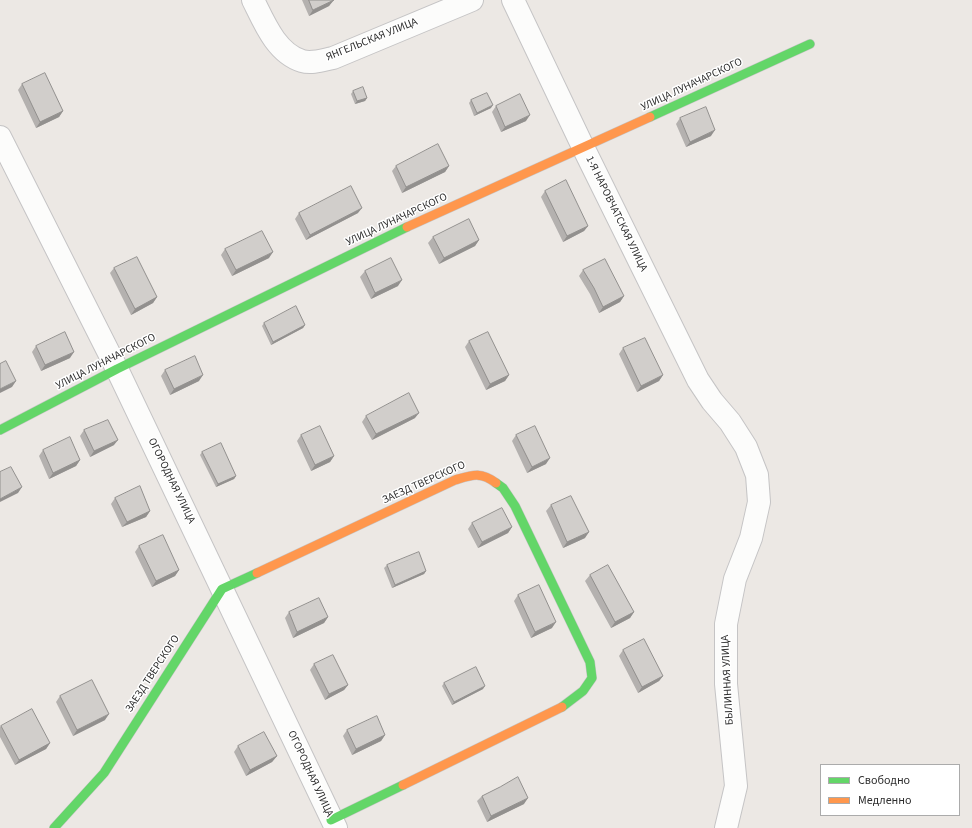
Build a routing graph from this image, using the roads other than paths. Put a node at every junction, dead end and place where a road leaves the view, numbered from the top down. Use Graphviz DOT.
graph roads {
  1 [pos="253,0"];
  2 [pos="472,0"];
  3 [pos="513,0"];
  4 [pos="810,44"];
  5 [pos="0,137"];
  6 [pos="584,148"];
  7 [pos="117,369"];
  8 [pos="730,422"];
  9 [pos="0,430"];
  10 [pos="222,588"];
  11 [pos="333,824"];
  12 [pos="54,828"];
  13 [pos="726,828"];
  1 -- 2 [label="street, ЯНГЕЛЬСКАЯ УЛИЦА"];
  3 -- 6 [label="street, 1-Я НАРОВЧАТСКАЯ УЛИЦА"];
  4 -- 6 [label="street, УЛИЦА ЛУНАЧАРСКОГО"];
  5 -- 7 [label="street, ОГОРОДНАЯ УЛИЦА"];
  6 -- 7 [label="street, УЛИЦА ЛУНАЧАРСКОГО"];
  6 -- 8 [label="street, 1-Я НАРОВЧАТСКАЯ УЛИЦА"];
  7 -- 9 [label="street, УЛИЦА ЛУНАЧАРСКОГО"];
  7 -- 10 [label="street, ОГОРОДНАЯ УЛИЦА"];
  8 -- 13 [label="street, БЫЛИННАЯ УЛИЦА"];
  10 -- 11 [label="street, ОГОРОДНАЯ УЛИЦА"];
  10 -- 11 [label="street, ЗАЕЗД ТВЕРСКОГО"];
  10 -- 12 [label="street, ЗАЕЗД ТВЕРСКОГО"];
}
